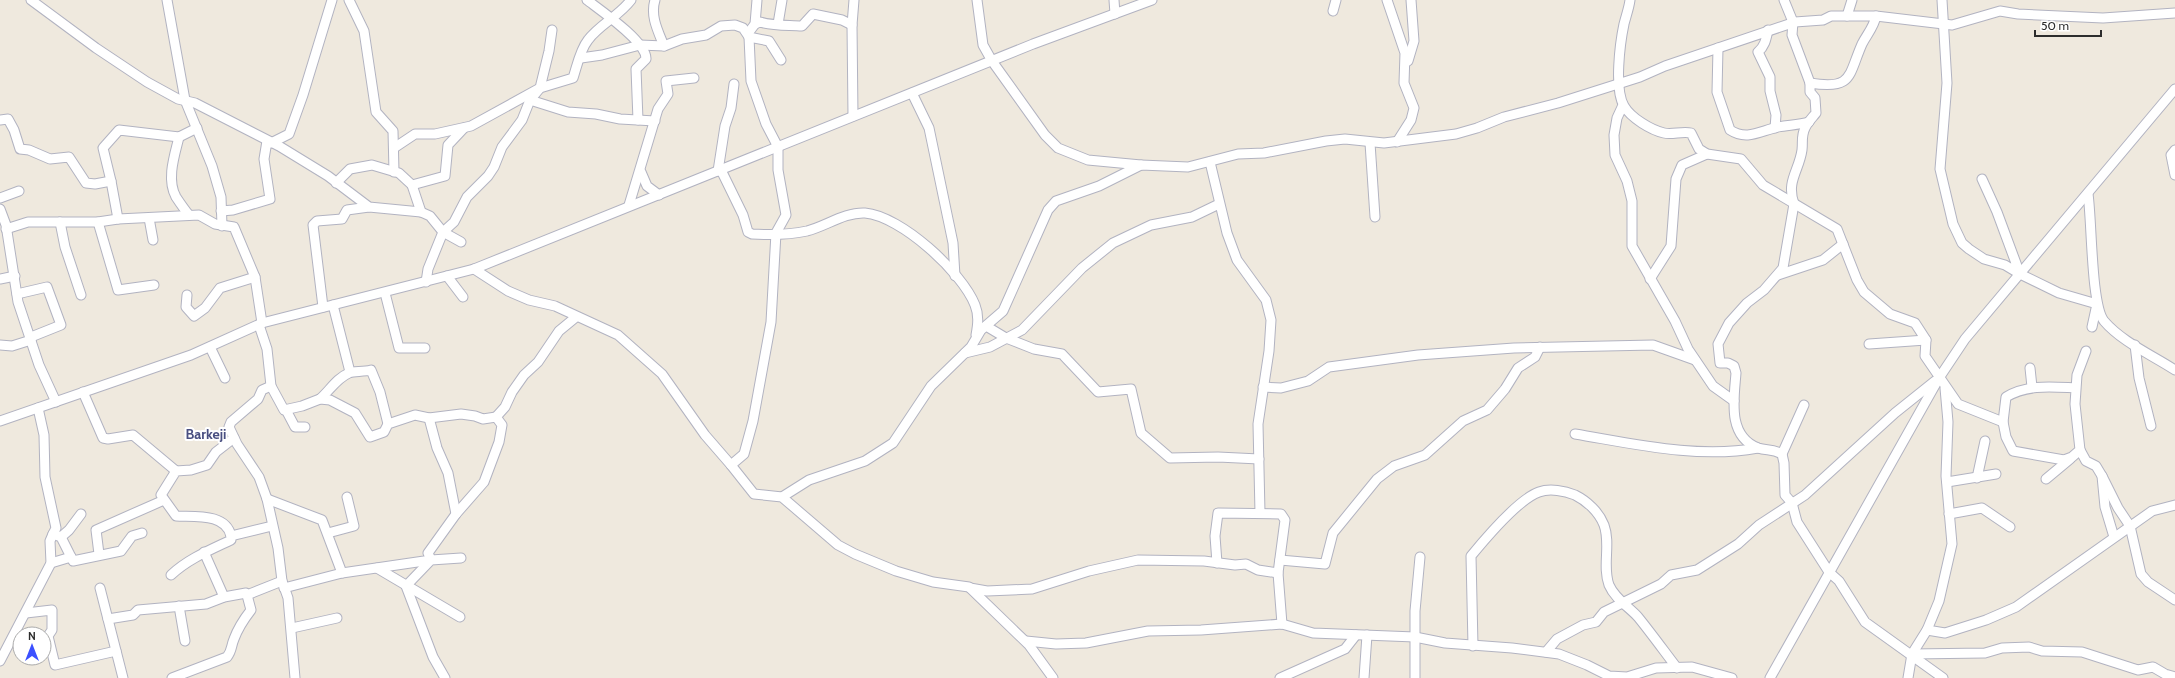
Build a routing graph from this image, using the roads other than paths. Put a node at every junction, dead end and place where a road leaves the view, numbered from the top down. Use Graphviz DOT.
graph roads {
  1 [pos="31,0"];
  2 [pos="167,0"];
  3 [pos="332,0"];
  4 [pos="349,0"];
  5 [pos="587,0"];
  6 [pos="630,0"];
  7 [pos="655,0"];
  8 [pos="758,0"];
  9 [pos="782,0"];
  10 [pos="854,0"];
  11 [pos="977,0"];
  12 [pos="1114,0"];
  13 [pos="1152,0"];
  14 [pos="1336,0"];
  15 [pos="1386,0"];
  16 [pos="1411,0"];
  17 [pos="1630,0"];
  18 [pos="1784,0"];
  19 [pos="1852,0"];
  20 [pos="1943,0"];
  21 [pos="1333,11"];
  22 [pos="2175,13"];
  23 [pos="1115,14"];
  24 [pos="1847,16"];
  25 [pos="1876,16"];
  26 [pos="612,19"];
  27 [pos="1793,22"];
  28 [pos="755,24"];
  29 [pos="778,24"];
  30 [pos="1944,24"];
  31 [pos="852,25"];
  32 [pos="552,30"];
  33 [pos="1768,30"];
  34 [pos="749,37"];
  35 [pos="640,45"];
  36 [pos="664,46"];
  37 [pos="1718,48"];
  38 [pos="581,58"];
  39 [pos="781,60"];
  40 [pos="992,61"];
  41 [pos="1406,66"];
  42 [pos="694,78"];
  43 [pos="1618,83"];
  44 [pos="1810,83"];
  45 [pos="734,84"];
  46 [pos="540,88"];
  47 [pos="2175,89"];
  48 [pos="912,93"];
  49 [pos="184,100"];
  50 [pos="530,100"];
  51 [pos="1623,105"];
  52 [pos="853,116"];
  53 [pos="0,120"];
  54 [pos="638,120"];
  55 [pos="655,121"];
  56 [pos="1809,122"];
  57 [pos="197,128"];
  58 [pos="464,128"];
  59 [pos="1775,128"];
  60 [pos="179,137"];
  61 [pos="269,142"];
  62 [pos="1397,142"];
  63 [pos="1370,143"];
  64 [pos="778,147"];
  65 [pos="394,148"];
  66 [pos="2175,150"];
  67 [pos="1707,154"];
  68 [pos="1210,162"];
  69 [pos="1141,165"];
  70 [pos="720,170"];
  71 [pos="394,172"];
  72 [pos="640,172"];
  73 [pos="2175,175"];
  74 [pos="1982,179"];
  75 [pos="112,181"];
  76 [pos="336,183"];
  77 [pos="412,185"];
  78 [pos="18,191"];
  79 [pos="2088,194"];
  80 [pos="659,195"];
  81 [pos="0,198"];
  82 [pos="1219,204"];
  83 [pos="1794,204"];
  84 [pos="629,206"];
  85 [pos="369,207"];
  86 [pos="0,209"];
  87 [pos="221,211"];
  88 [pos="421,212"];
  89 [pos="189,215"];
  90 [pos="1375,217"];
  91 [pos="149,218"];
  92 [pos="118,219"];
  93 [pos="60,222"];
  94 [pos="98,222"];
  95 [pos="222,226"];
  96 [pos="4,227"];
  97 [pos="443,232"];
  98 [pos="776,235"];
  99 [pos="153,240"];
  100 [pos="461,242"];
  101 [pos="1843,244"];
  102 [pos="474,269"];
  103 [pos="2020,274"];
  104 [pos="1778,275"];
  105 [pos="15,276"];
  106 [pos="447,276"];
  107 [pos="955,276"];
  108 [pos="254,277"];
  109 [pos="0,279"];
  110 [pos="1650,279"];
  111 [pos="426,282"];
  112 [pos="154,285"];
  113 [pos="385,293"];
  114 [pos="17,294"];
  115 [pos="80,295"];
  116 [pos="187,295"];
  117 [pos="463,297"];
  118 [pos="2097,304"];
  119 [pos="333,305"];
  120 [pos="323,307"];
  121 [pos="576,316"];
  122 [pos="261,324"];
  123 [pos="986,326"];
  124 [pos="2092,327"];
  125 [pos="976,338"];
  126 [pos="1006,338"];
  127 [pos="31,339"];
  128 [pos="1926,340"];
  129 [pos="1870,344"];
  130 [pos="0,345"];
  131 [pos="2135,345"];
  132 [pos="210,347"];
  133 [pos="1540,347"];
  134 [pos="425,348"];
  135 [pos="2086,351"];
  136 [pos="965,353"];
  137 [pos="1695,360"];
  138 [pos="2030,368"];
  139 [pos="2175,370"];
  140 [pos="350,372"];
  141 [pos="225,378"];
  142 [pos="1939,378"];
  143 [pos="271,386"];
  144 [pos="1263,387"];
  145 [pos="1945,387"];
  146 [pos="2032,387"];
  147 [pos="2076,388"];
  148 [pos="83,392"];
  149 [pos="320,399"];
  150 [pos="1734,401"];
  151 [pos="56,402"];
  152 [pos="1804,405"];
  153 [pos="38,408"];
  154 [pos="286,410"];
  155 [pos="496,417"];
  156 [pos="429,418"];
  157 [pos="0,421"];
  158 [pos="2003,422"];
  159 [pos="388,424"];
  160 [pos="2152,426"];
  161 [pos="305,427"];
  162 [pos="1575,434"];
  163 [pos="234,438"];
  164 [pos="1985,441"];
  165 [pos="1758,448"];
  166 [pos="2080,450"];
  167 [pos="1782,454"];
  168 [pos="2072,457"];
  169 [pos="1259,459"];
  170 [pos="731,465"];
  171 [pos="176,471"];
  172 [pos="1996,474"];
  173 [pos="2102,476"];
  174 [pos="1977,478"];
  175 [pos="2046,479"];
  176 [pos="1947,482"];
  177 [pos="347,497"];
  178 [pos="782,498"];
  179 [pos="267,499"];
  180 [pos="164,500"];
  181 [pos="1792,504"];
  182 [pos="2175,505"];
  183 [pos="1260,513"];
  184 [pos="81,514"];
  185 [pos="456,514"];
  186 [pos="1949,514"];
  187 [pos="272,526"];
  188 [pos="2130,526"];
  189 [pos="2010,527"];
  190 [pos="142,533"];
  191 [pos="328,533"];
  192 [pos="57,536"];
  193 [pos="231,536"];
  194 [pos="2114,537"];
  195 [pos="204,552"];
  196 [pos="99,554"];
  197 [pos="71,557"];
  198 [pos="1420,557"];
  199 [pos="461,558"];
  200 [pos="431,560"];
  201 [pos="1280,560"];
  202 [pos="51,563"];
  203 [pos="1217,563"];
  204 [pos="377,568"];
  205 [pos="1829,572"];
  206 [pos="342,573"];
  207 [pos="1278,573"];
  208 [pos="171,576"];
  209 [pos="283,585"];
  210 [pos="406,586"];
  211 [pos="969,587"];
  212 [pos="100,588"];
  213 [pos="247,595"];
  214 [pos="224,597"];
  215 [pos="2175,600"];
  216 [pos="1622,602"];
  217 [pos="180,606"];
  218 [pos="26,613"];
  219 [pos="460,617"];
  220 [pos="337,618"];
  221 [pos="108,619"];
  222 [pos="1282,624"];
  223 [pos="292,628"];
  224 [pos="1927,630"];
  225 [pos="1356,635"];
  226 [pos="1367,635"];
  227 [pos="1415,637"];
  228 [pos="184,641"];
  229 [pos="1026,641"];
  230 [pos="1473,646"];
  231 [pos="116,651"];
  232 [pos="1546,652"];
  233 [pos="1912,654"];
  234 [pos="0,660"];
  235 [pos="1677,668"];
  236 [pos="1599,671"];
  237 [pos="2175,677"];
  238 [pos="123,678"];
  239 [pos="172,678"];
  240 [pos="295,678"];
  241 [pos="445,678"];
  242 [pos="1053,678"];
  243 [pos="1280,678"];
  244 [pos="1364,678"];
  245 [pos="1415,678"];
  246 [pos="1592,678"];
  247 [pos="1732,678"];
  248 [pos="1770,678"];
  249 [pos="1908,678"];
  250 [pos="1943,678"];
  1 -- 49 [label="street"];
  2 -- 49 [label="street"];
  3 -- 61 [label="street"];
  4 -- 65 [label="street"];
  5 -- 26 [label="street"];
  6 -- 26 [label="street"];
  7 -- 36 [label="street"];
  8 -- 28 [label="street"];
  9 -- 29 [label="street"];
  10 -- 31 [label="street"];
  11 -- 40 [label="street"];
  12 -- 23 [label="street"];
  13 -- 23 [label="street"];
  14 -- 21 [label="street"];
  15 -- 41 [label="street"];
  16 -- 41 [label="street"];
  17 -- 43 [label="street"];
  18 -- 27 [label="street"];
  19 -- 24 [label="street"];
  20 -- 30 [label="street"];
  22 -- 30 [label="street"];
  23 -- 40 [label="street"];
  24 -- 25 [label="street"];
  24 -- 27 [label="street"];
  25 -- 30 [label="street"];
  25 -- 44 [label="street"];
  26 -- 35 [label="street"];
  26 -- 38 [label="street"];
  27 -- 33 [label="street"];
  27 -- 44 [label="street"];
  28 -- 29 [label="street"];
  28 -- 34 [label="street"];
  29 -- 31 [label="street"];
  30 -- 103 [label="street"];
  31 -- 52 [label="street"];
  32 -- 46 [label="street"];
  33 -- 37 [label="street"];
  33 -- 59 [label="street"];
  34 -- 36 [label="street"];
  34 -- 39 [label="street"];
  34 -- 64 [label="street"];
  35 -- 36 [label="street"];
  35 -- 38 [label="street"];
  35 -- 54 [label="street"];
  37 -- 43 [label="street"];
  37 -- 59 [label="street"];
  38 -- 46 [label="street"];
  40 -- 48 [label="street"];
  40 -- 69 [label="street"];
  41 -- 62 [label="street"];
  42 -- 55 [label="street"];
  43 -- 51 [label="street"];
  43 -- 62 [label="street"];
  44 -- 56 [label="street"];
  45 -- 70 [label="street"];
  46 -- 50 [label="street"];
  46 -- 58 [label="street"];
  47 -- 79 [label="street"];
  48 -- 52 [label="street"];
  48 -- 107 [label="street"];
  49 -- 57 [label="street"];
  49 -- 61 [label="street"];
  50 -- 54 [label="street"];
  50 -- 97 [label="street"];
  51 -- 67 [label="street"];
  51 -- 110 [label="street"];
  52 -- 64 [label="street"];
  53 -- 75 [label="street"];
  54 -- 55 [label="street"];
  55 -- 72 [label="street"];
  56 -- 59 [label="street"];
  56 -- 83 [label="street"];
  57 -- 60 [label="street"];
  57 -- 87 [label="street"];
  58 -- 65 [label="street"];
  58 -- 77 [label="street"];
  60 -- 75 [label="street"];
  60 -- 89 [label="street"];
  61 -- 76 [label="street"];
  61 -- 87 [label="street"];
  62 -- 63 [label="street"];
  63 -- 68 [label="street"];
  63 -- 90 [label="street"];
  64 -- 70 [label="street"];
  64 -- 98 [label="street"];
  65 -- 71 [label="street"];
  66 -- 73 [label="street"];
  67 -- 83 [label="street"];
  67 -- 110 [label="street"];
  68 -- 69 [label="street"];
  68 -- 82 [label="street"];
  69 -- 123 [label="street"];
  70 -- 80 [label="street"];
  70 -- 98 [label="street"];
  71 -- 76 [label="street"];
  71 -- 77 [label="street"];
  72 -- 80 [label="street"];
  72 -- 84 [label="street"];
  74 -- 103 [label="street"];
  75 -- 92 [label="street"];
  76 -- 85 [label="street"];
  77 -- 88 [label="street"];
  78 -- 81 [label="street"];
  79 -- 103 [label="street"];
  79 -- 118 [label="street"];
  80 -- 84 [label="street"];
  82 -- 126 [label="street"];
  82 -- 144 [label="street"];
  83 -- 101 [label="street"];
  83 -- 104 [label="street"];
  84 -- 102 [label="street"];
  85 -- 88 [label="street"];
  85 -- 120 [label="street"];
  86 -- 96 [label="street"];
  87 -- 95 [label="street"];
  88 -- 97 [label="street"];
  89 -- 91 [label="street"];
  89 -- 95 [label="street"];
  91 -- 92 [label="street"];
  91 -- 99 [label="street"];
  92 -- 94 [label="street"];
  93 -- 94 [label="street"];
  93 -- 96 [label="street"];
  93 -- 115 [label="street"];
  94 -- 112 [label="street"];
  95 -- 108 [label="street"];
  96 -- 105 [label="street"];
  97 -- 100 [label="street"];
  97 -- 111 [label="street"];
  98 -- 107 [label="street"];
  98 -- 170 [label="street"];
  101 -- 104 [label="street"];
  101 -- 128 [label="street"];
  102 -- 106 [label="street"];
  102 -- 121 [label="street"];
  103 -- 118 [label="street"];
  103 -- 142 [label="street"];
  104 -- 150 [label="street"];
  105 -- 109 [label="street"];
  105 -- 114 [label="street"];
  106 -- 111 [label="street"];
  106 -- 117 [label="street"];
  107 -- 125 [label="street"];
  108 -- 116 [label="street"];
  108 -- 122 [label="street"];
  110 -- 137 [label="street"];
  111 -- 113 [label="street"];
  113 -- 119 [label="street"];
  113 -- 134 [label="street"];
  114 -- 127 [label="street"];
  114 -- 127 [label="street"];
  118 -- 124 [label="street"];
  118 -- 131 [label="street"];
  119 -- 120 [label="street"];
  119 -- 140 [label="street"];
  120 -- 122 [label="street"];
  121 -- 155 [label="street"];
  121 -- 170 [label="street"];
  122 -- 132 [label="street"];
  122 -- 143 [label="street"];
  123 -- 125 [label="street"];
  123 -- 126 [label="street"];
  125 -- 136 [label="street"];
  126 -- 136 [label="street"];
  126 -- 169 [label="street"];
  127 -- 130 [label="street"];
  127 -- 151 [label="street"];
  128 -- 129 [label="street"];
  128 -- 142 [label="street"];
  131 -- 139 [label="street"];
  131 -- 160 [label="street"];
  132 -- 141 [label="street"];
  132 -- 148 [label="street"];
  133 -- 137 [label="street"];
  133 -- 144 [label="street"];
  133 -- 201 [label="street"];
  135 -- 147 [label="street"];
  136 -- 178 [label="street"];
  137 -- 150 [label="street"];
  138 -- 146 [label="street"];
  140 -- 149 [label="street"];
  140 -- 159 [label="street"];
  142 -- 145 [label="street"];
  142 -- 181 [label="street"];
  142 -- 205 [label="street"];
  143 -- 154 [label="street"];
  143 -- 163 [label="street"];
  144 -- 169 [label="street"];
  145 -- 158 [label="street"];
  145 -- 176 [label="street"];
  146 -- 147 [label="street"];
  146 -- 158 [label="street"];
  147 -- 166 [label="street"];
  148 -- 151 [label="street"];
  148 -- 171 [label="street"];
  149 -- 154 [label="street"];
  149 -- 159 [label="street"];
  150 -- 165 [label="street"];
  151 -- 153 [label="street"];
  152 -- 167 [label="street"];
  153 -- 157 [label="street"];
  153 -- 192 [label="street"];
  154 -- 161 [label="street"];
  155 -- 156 [label="street"];
  155 -- 185 [label="street"];
  156 -- 159 [label="street"];
  156 -- 185 [label="street"];
  158 -- 168 [label="street"];
  162 -- 165 [label="street"];
  163 -- 171 [label="street"];
  163 -- 179 [label="street"];
  164 -- 174 [label="street"];
  165 -- 167 [label="street"];
  166 -- 168 [label="street"];
  166 -- 173 [label="street"];
  167 -- 181 [label="street"];
  168 -- 175 [label="street"];
  169 -- 183 [label="street"];
  170 -- 178 [label="street"];
  171 -- 180 [label="street"];
  172 -- 174 [label="street"];
  173 -- 188 [label="street"];
  173 -- 194 [label="street"];
  174 -- 176 [label="street"];
  176 -- 186 [label="street"];
  177 -- 191 [label="street"];
  178 -- 211 [label="street"];
  179 -- 187 [label="street"];
  179 -- 191 [label="street"];
  180 -- 193 [label="street"];
  180 -- 196 [label="street"];
  181 -- 205 [label="street"];
  181 -- 216 [label="street"];
  182 -- 188 [label="street"];
  183 -- 201 [label="street"];
  183 -- 203 [label="street"];
  184 -- 192 [label="street"];
  185 -- 200 [label="street"];
  186 -- 189 [label="street"];
  186 -- 224 [label="street"];
  187 -- 193 [label="street"];
  187 -- 209 [label="street"];
  188 -- 194 [label="street"];
  188 -- 215 [label="street"];
  190 -- 196 [label="street"];
  191 -- 206 [label="street"];
  192 -- 197 [label="street"];
  192 -- 202 [label="street"];
  193 -- 195 [label="street"];
  194 -- 224 [label="street"];
  195 -- 208 [label="street"];
  195 -- 214 [label="street"];
  196 -- 197 [label="street"];
  197 -- 202 [label="street"];
  198 -- 227 [label="street"];
  199 -- 200 [label="street"];
  200 -- 204 [label="street"];
  200 -- 210 [label="street"];
  201 -- 207 [label="street"];
  202 -- 218 [label="street"];
  203 -- 207 [label="street"];
  203 -- 211 [label="street"];
  204 -- 206 [label="street"];
  204 -- 210 [label="street"];
  205 -- 233 [label="street"];
  205 -- 248 [label="street"];
  206 -- 209 [label="street"];
  207 -- 222 [label="street"];
  209 -- 213 [label="street"];
  209 -- 223 [label="street"];
  210 -- 219 [label="street"];
  210 -- 241 [label="street"];
  211 -- 229 [label="street"];
  212 -- 221 [label="street"];
  213 -- 214 [label="street"];
  213 -- 239 [label="street"];
  214 -- 217 [label="street"];
  216 -- 230 [label="street"];
  216 -- 232 [label="street"];
  216 -- 235 [label="street"];
  217 -- 221 [label="street"];
  217 -- 228 [label="street"];
  218 -- 231 [label="street"];
  218 -- 234 [label="street"];
  220 -- 223 [label="street"];
  221 -- 231 [label="street"];
  222 -- 225 [label="street"];
  222 -- 229 [label="street"];
  223 -- 240 [label="street"];
  224 -- 233 [label="street"];
  225 -- 226 [label="street"];
  225 -- 243 [label="street"];
  226 -- 227 [label="street"];
  226 -- 244 [label="street"];
  227 -- 230 [label="street"];
  227 -- 245 [label="street"];
  229 -- 242 [label="street"];
  230 -- 232 [label="street"];
  231 -- 238 [label="street"];
  232 -- 236 [label="street"];
  233 -- 237 [label="street"];
  233 -- 249 [label="street"];
  233 -- 250 [label="street"];
  235 -- 236 [label="street"];
  235 -- 247 [label="street"];
  236 -- 246 [label="street"];
}
